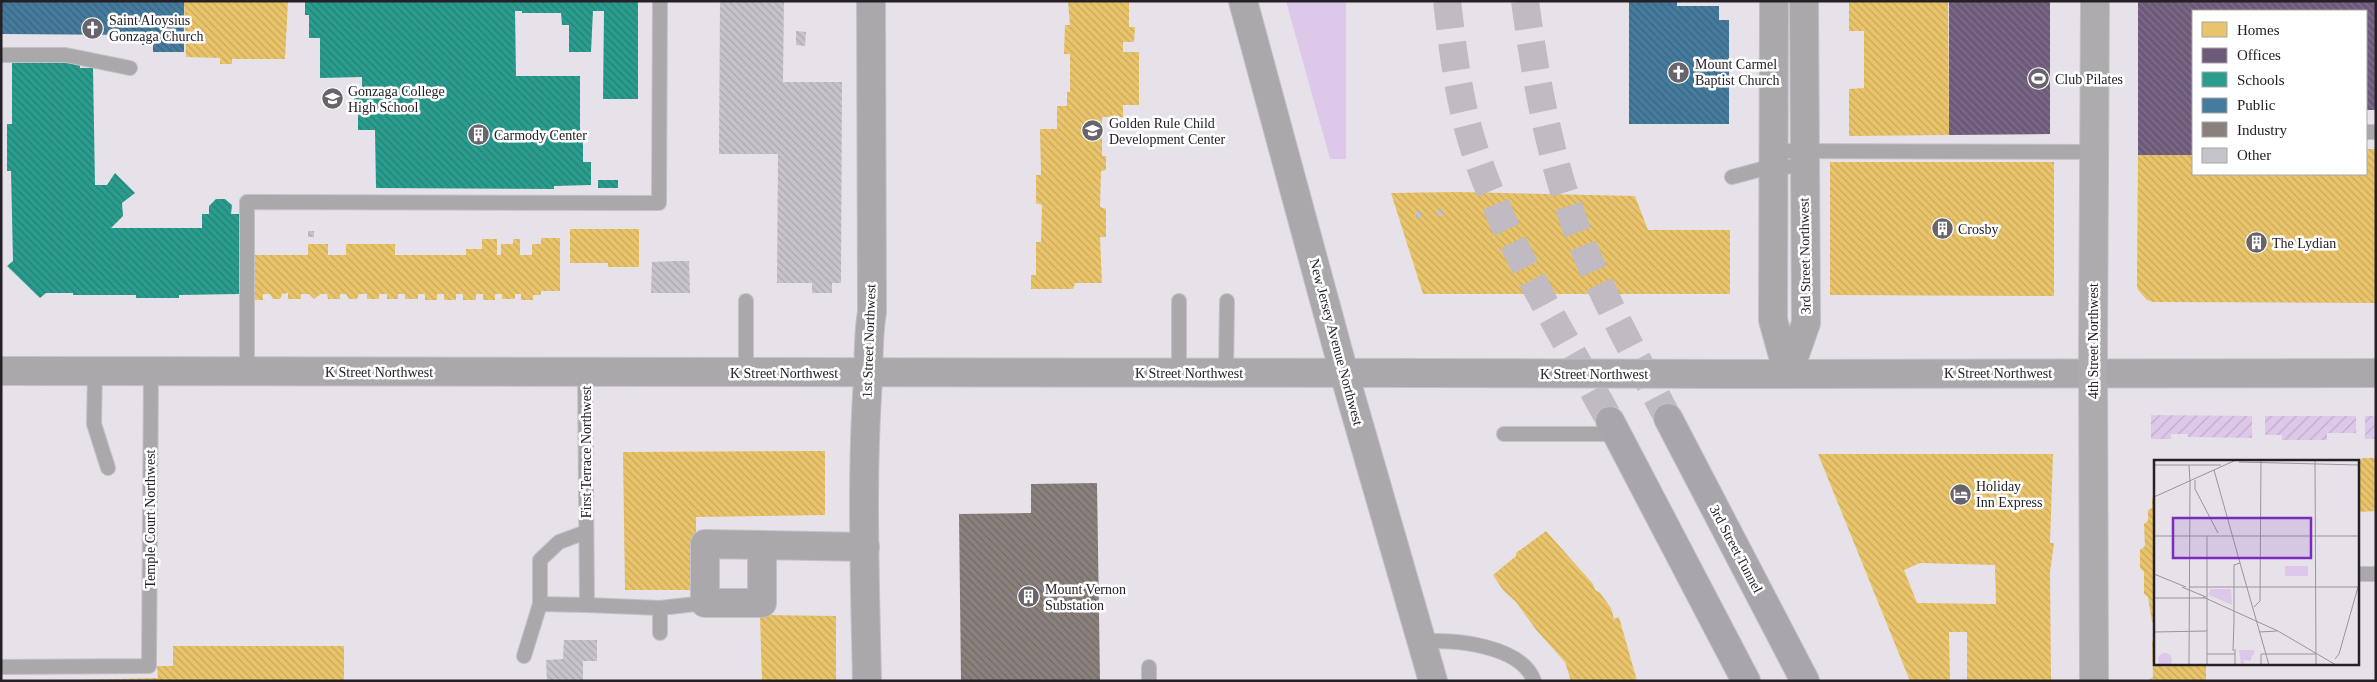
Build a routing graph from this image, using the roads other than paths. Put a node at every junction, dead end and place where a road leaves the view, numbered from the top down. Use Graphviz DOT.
graph roads {
  1 [pos="660,1"];
  2 [pos="871,1"];
  3 [pos="1243,1"];
  4 [pos="1774,1"];
  5 [pos="1804,1"];
  6 [pos="2096,1"];
  7 [pos="1,56"];
  8 [pos="130,68"];
  9 [pos="2094,152"];
  10 [pos="1773,159"];
  11 [pos="1804,159"];
  12 [pos="1732,176"];
  13 [pos="1179,301"];
  14 [pos="1227,301"];
  15 [pos="746,302"];
  16 [pos="1,371"];
  17 [pos="95,371"];
  18 [pos="151,371"];
  19 [pos="247,371"];
  20 [pos="585,372"];
  21 [pos="746,372"];
  22 [pos="868,372"];
  23 [pos="2093,372"];
  24 [pos="1179,373"];
  25 [pos="1226,373"];
  26 [pos="1344,373"];
  27 [pos="2376,373"];
  28 [pos="1788,374"];
  29 [pos="1668,418"];
  30 [pos="1613,427"];
  31 [pos="1504,434"];
  32 [pos="108,468"];
  33 [pos="586,532"];
  34 [pos="762,546"];
  35 [pos="865,547"];
  36 [pos="2360,574"];
  37 [pos="2376,574"];
  38 [pos="705,603"];
  39 [pos="540,604"];
  40 [pos="587,605"];
  41 [pos="660,608"];
  42 [pos="660,633"];
  43 [pos="1421,642"];
  44 [pos="524,656"];
  45 [pos="1,667"];
  46 [pos="867,681"];
  47 [pos="1433,681"];
  48 [pos="1534,681"];
  49 [pos="1746,681"];
  50 [pos="1805,681"];
  51 [pos="2094,681"];
  1 -- 19 [label="lane"];
  2 -- 22 [label="main road, 1st Street Northwest"];
  3 -- 26 [label="main road, New Jersey Avenue Northwest"];
  4 -- 10 [label="main road"];
  5 -- 11 [label="main road, 3rd Street Northwest"];
  6 -- 9 [label="main road, 4th Street Northwest"];
  7 -- 8 [label="lane"];
  9 -- 11 [label="lane"];
  9 -- 23 [label="main road, 4th Street Northwest"];
  10 -- 11 [label="lane"];
  10 -- 12 [label="lane"];
  10 -- 28 [label="main road"];
  11 -- 28 [label="main road, 3rd Street Northwest"];
  13 -- 24 [label="lane"];
  14 -- 25 [label="lane"];
  15 -- 21 [label="lane"];
  16 -- 17 [label="main road, K Street Northwest"];
  17 -- 18 [label="main road, K Street Northwest"];
  17 -- 32 [label="lane"];
  18 -- 19 [label="main road, K Street Northwest"];
  18 -- 45 [label="lane, Temple Court Northwest"];
  19 -- 20 [label="main road, K Street Northwest"];
  20 -- 21 [label="main road, K Street Northwest"];
  20 -- 33 [label="lane, First Terrace Northwest"];
  21 -- 22 [label="main road, K Street Northwest"];
  22 -- 24 [label="main road, K Street Northwest"];
  22 -- 35 [label="main road, 1st Street Northwest"];
  23 -- 27 [label="main road, K Street Northwest"];
  23 -- 28 [label="main road, K Street Northwest"];
  23 -- 51 [label="main road, 4th Street Northwest"];
  24 -- 25 [label="main road, K Street Northwest"];
  25 -- 26 [label="main road, K Street Northwest"];
  26 -- 28 [label="main road, K Street Northwest, bridge"];
  26 -- 43 [label="main road, New Jersey Avenue Northwest"];
  29 -- 50 [label="highway, 3rd Street Tunnel"];
  30 -- 31 [label="lane"];
  30 -- 49 [label="highway"];
  33 -- 39 [label="lane, First Terrace Northwest"];
  33 -- 40 [label="lane, First Terrace Northwest"];
  34 -- 35 [label="main road"];
  34 -- 38 [label="main road"];
  34 -- 38 [label="main road"];
  35 -- 46 [label="main road, 1st Street Northwest"];
  36 -- 37 [label="lane"];
  38 -- 41 [label="lane"];
  39 -- 40 [label="lane"];
  39 -- 44 [label="lane, First Terrace Northwest"];
  40 -- 41 [label="lane"];
  41 -- 42 [label="lane"];
  43 -- 47 [label="main road, New Jersey Avenue Northwest"];
  43 -- 48 [label="lane"];
}
